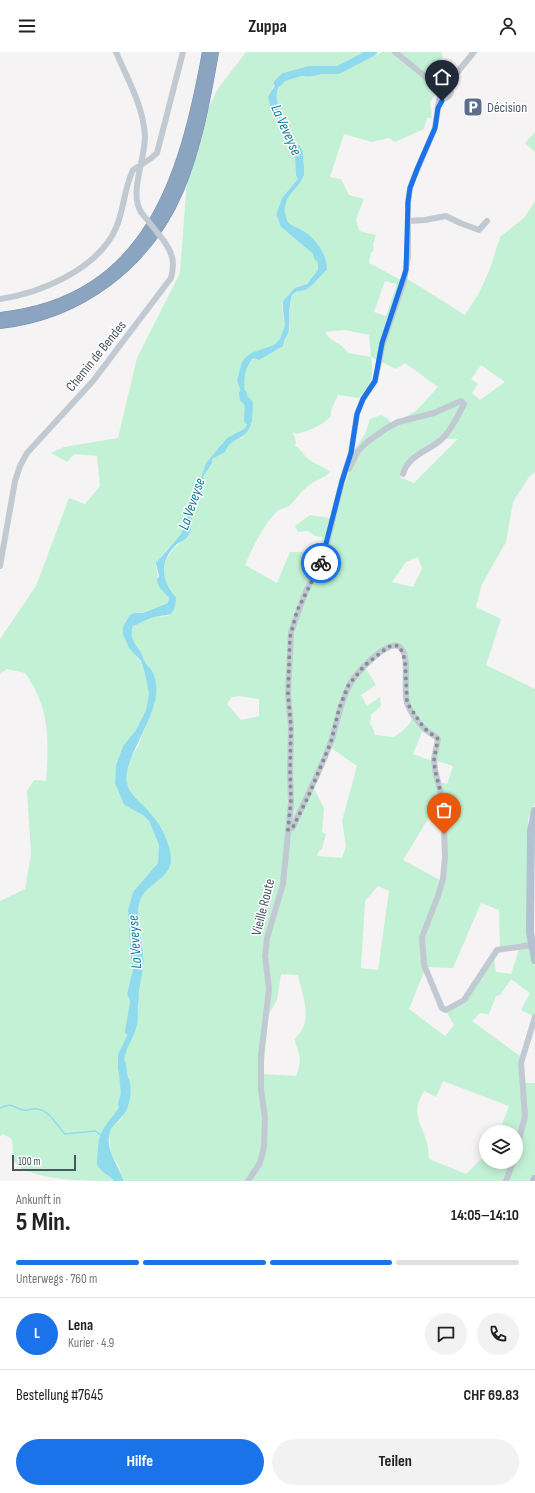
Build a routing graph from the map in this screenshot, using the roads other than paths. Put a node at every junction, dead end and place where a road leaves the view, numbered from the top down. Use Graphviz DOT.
graph roads {
  1 [pos="116,52"];
  2 [pos="183,52"];
  3 [pos="207,52"];
  4 [pos="214,52"];
  5 [pos="395,52"];
  6 [pos="474,52"];
  7 [pos="444,90"];
  8 [pos="438,108"];
  9 [pos="142,163"];
  10 [pos="408,221"];
  11 [pos="487,221"];
  12 [pos="0,299"];
  13 [pos="0,317"];
  14 [pos="0,324"];
  15 [pos="403,474"];
  16 [pos="342,481"];
  17 [pos="0,566"];
  18 [pos="535,811"];
  19 [pos="533,829"];
  20 [pos="288,830"];
  21 [pos="531,945"];
  22 [pos="535,960"];
  23 [pos="535,1017"];
  24 [pos="523,1125"];
  25 [pos="510,1169"];
  26 [pos="248,1181"];
  27 [pos="506,1181"];
  1 -- 9 [label="street, Chemin de Bendes"];
  2 -- 9 [label="street"];
  3 -- 13 [label="highway"];
  4 -- 14 [label="highway"];
  5 -- 7 [label="street"];
  6 -- 7 [label="street"];
  7 -- 8 [label="street"];
  7 -- 8 [label="street"];
  8 -- 10 [label="street"];
  9 -- 12 [label="street"];
  9 -- 17 [label="street, Chemin de Bendes, bridge"];
  10 -- 11 [label="street"];
  10 -- 16 [label="street"];
  15 -- 16 [label="street"];
  16 -- 20 [label="street, Vieille Route"];
  18 -- 19 [label="main road"];
  19 -- 21 [label="main road"];
  20 -- 21 [label="street"];
  20 -- 26 [label="street, Vieille Route"];
  21 -- 22 [label="main road"];
  23 -- 24 [label="street"];
  25 -- 27 [label="street"];
}
